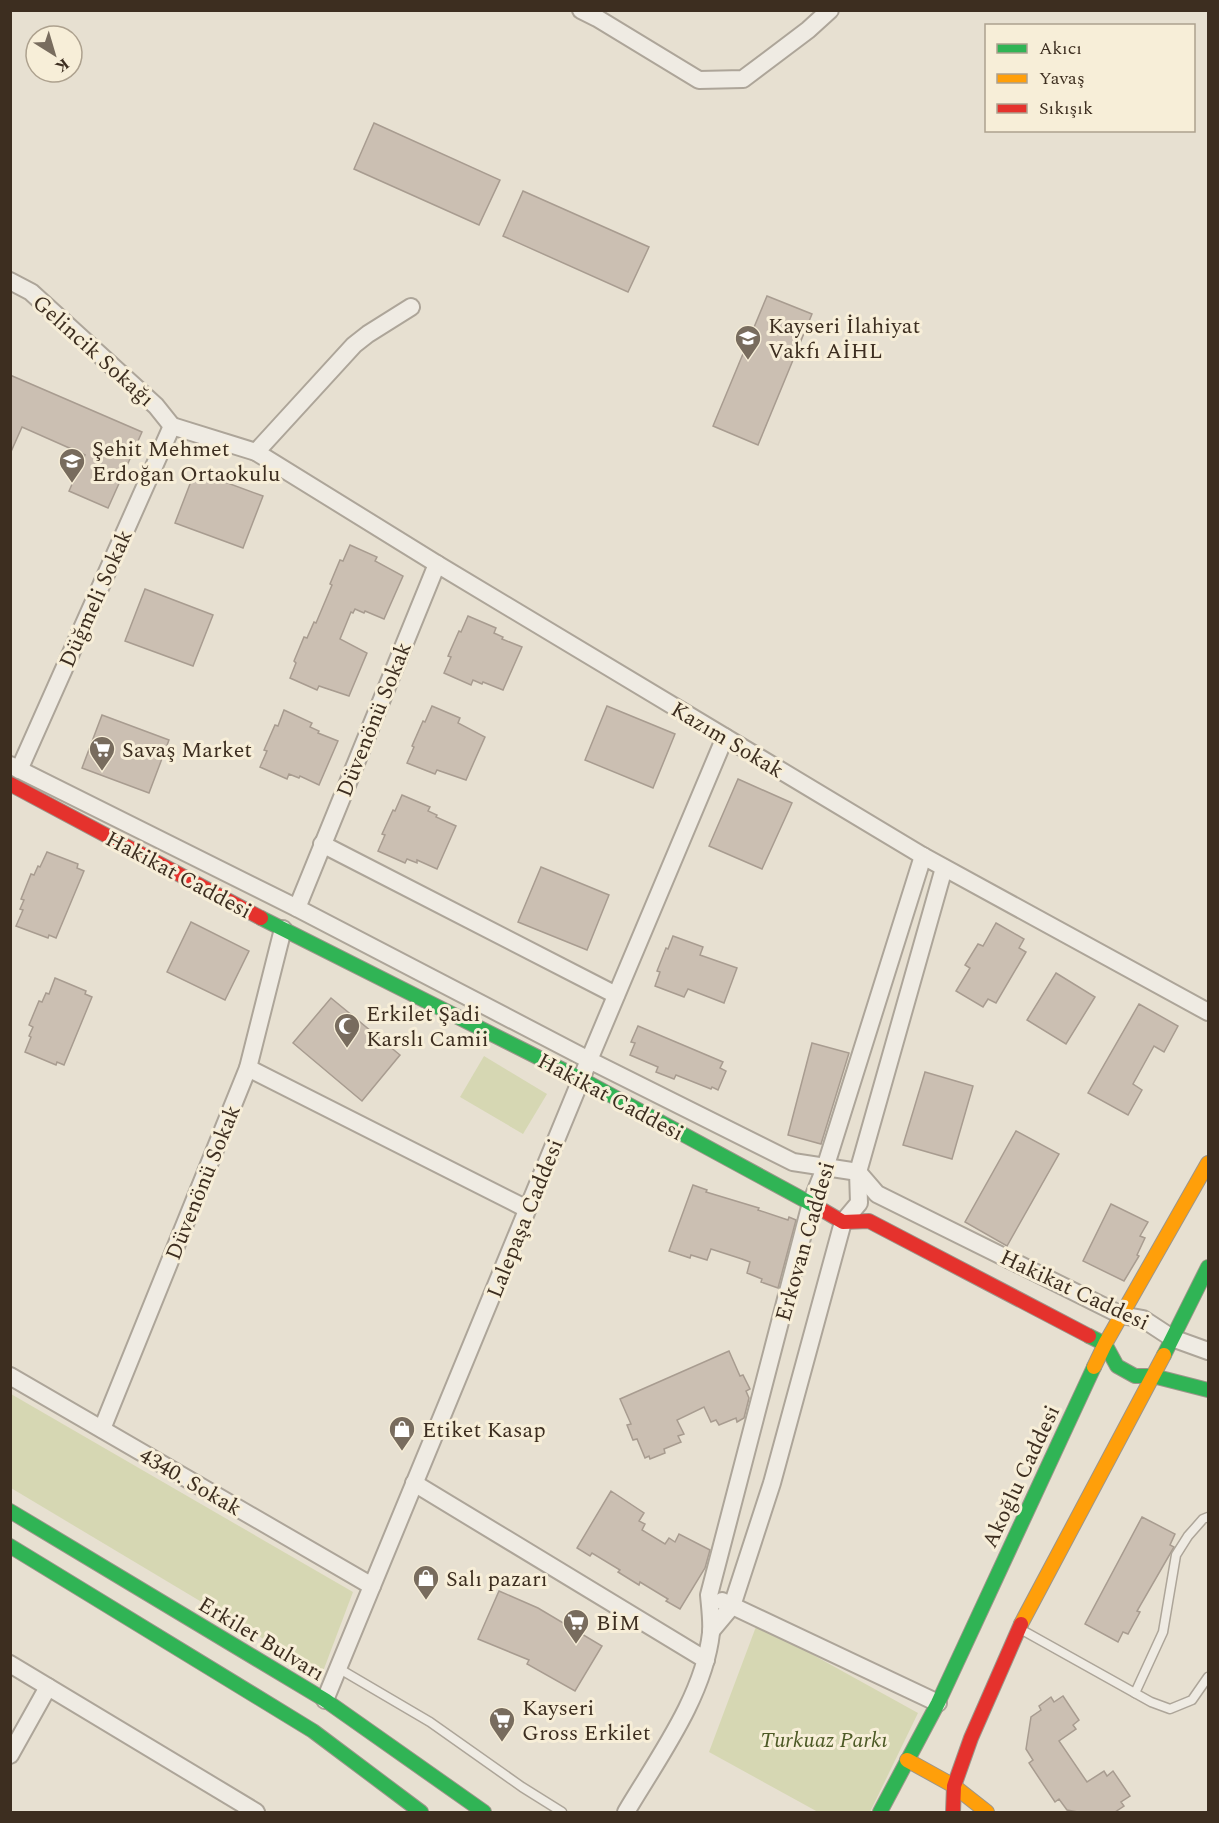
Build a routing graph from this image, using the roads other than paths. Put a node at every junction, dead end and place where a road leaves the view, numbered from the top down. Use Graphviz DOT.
graph roads {
  1 [pos="581,10"];
  2 [pos="830,10"];
  3 [pos="10,281"];
  4 [pos="411,307"];
  5 [pos="172,426"];
  6 [pos="256,452"];
  7 [pos="437,564"];
  8 [pos="725,737"];
  9 [pos="13,773"];
  10 [pos="322,844"];
  11 [pos="923,856"];
  12 [pos="944,868"];
  13 [pos="297,908"];
  14 [pos="283,929"];
  15 [pos="616,995"];
  16 [pos="1209,1012"];
  17 [pos="589,1060"];
  18 [pos="249,1068"];
  19 [pos="581,1079"];
  20 [pos="1209,1163"];
  21 [pos="825,1168"];
  22 [pos="858,1173"];
  23 [pos="811,1203"];
  24 [pos="527,1209"];
  25 [pos="843,1222"];
  26 [pos="1209,1267"];
  27 [pos="1121,1315"];
  28 [pos="1172,1338"];
  29 [pos="1105,1344"];
  30 [pos="1209,1351"];
  31 [pos="10,1376"];
  32 [pos="1153,1376"];
  33 [pos="1209,1390"];
  34 [pos="102,1430"];
  35 [pos="414,1483"];
  36 [pos="10,1511"];
  37 [pos="1209,1517"];
  38 [pos="10,1546"];
  39 [pos="372,1586"];
  40 [pos="710,1595"];
  41 [pos="732,1606"];
  42 [pos="1019,1628"];
  43 [pos="711,1631"];
  44 [pos="706,1660"];
  45 [pos="10,1665"];
  46 [pos="338,1668"];
  47 [pos="1209,1677"];
  48 [pos="48,1687"];
  49 [pos="1135,1693"];
  50 [pos="325,1700"];
  51 [pos="938,1703"];
  52 [pos="10,1755"];
  53 [pos="907,1760"];
  54 [pos="954,1786"];
  55 [pos="256,1812"];
  56 [pos="421,1812"];
  57 [pos="484,1812"];
  58 [pos="562,1812"];
  59 [pos="626,1812"];
  60 [pos="880,1812"];
  61 [pos="953,1812"];
  62 [pos="987,1812"];
  1 -- 2 [label="street"];
  3 -- 5 [label="street, Gelincik Sokağı"];
  4 -- 6 [label="street"];
  5 -- 6 [label="street, Kazım Sokak"];
  5 -- 9 [label="street, Düğmeli Sokak"];
  6 -- 7 [label="street, Kazım Sokak"];
  7 -- 8 [label="street, Kazım Sokak"];
  7 -- 10 [label="street, Düvenönü Sokak"];
  8 -- 11 [label="street, Kazım Sokak"];
  8 -- 15 [label="street, Lalepaşa Caddesi"];
  9 -- 13 [label="street, Hakikat Caddesi"];
  9 -- 14 [label="street, Hakikat Caddesi"];
  10 -- 13 [label="street, Düvenönü Sokak"];
  10 -- 15 [label="street"];
  11 -- 12 [label="street, Kazım Sokak"];
  11 -- 21 [label="street, Erkovan Caddesi"];
  12 -- 16 [label="street, Kazım Sokak"];
  12 -- 22 [label="street, Erkovan Caddesi"];
  13 -- 17 [label="street, Hakikat Caddesi"];
  14 -- 18 [label="street, Düvenönü Sokak"];
  14 -- 19 [label="street, Hakikat Caddesi"];
  15 -- 17 [label="street, Lalepaşa Caddesi"];
  17 -- 19 [label="street, Lalepaşa Caddesi"];
  17 -- 21 [label="street, Hakikat Caddesi"];
  18 -- 24 [label="street"];
  18 -- 34 [label="street, Düvenönü Sokak"];
  19 -- 23 [label="street, Hakikat Caddesi"];
  19 -- 24 [label="street, Lalepaşa Caddesi"];
  20 -- 27 [label="street, Akoğlu Caddesi"];
  21 -- 22 [label="street, Hakikat Caddesi"];
  21 -- 23 [label="street, Erkovan Caddesi"];
  22 -- 25 [label="street, Erkovan Caddesi"];
  22 -- 27 [label="street, Hakikat Caddesi"];
  23 -- 25 [label="street, Hakikat Caddesi"];
  23 -- 40 [label="street, Erkovan Caddesi"];
  24 -- 35 [label="street, Lalepaşa Caddesi"];
  25 -- 29 [label="street, Hakikat Caddesi"];
  25 -- 41 [label="street, Erkovan Caddesi"];
  26 -- 28 [label="street"];
  27 -- 28 [label="street, Hakikat Caddesi"];
  27 -- 29 [label="street, Akoğlu Caddesi"];
  28 -- 30 [label="street, Hakikat Caddesi"];
  28 -- 32 [label="street"];
  29 -- 32 [label="street, Hakikat Caddesi"];
  29 -- 51 [label="street, Akoğlu Caddesi"];
  31 -- 34 [label="street, 4340. Sokak"];
  32 -- 33 [label="street, Hakikat Caddesi"];
  32 -- 42 [label="street"];
  34 -- 39 [label="street, 4340. Sokak"];
  35 -- 39 [label="street, Lalepaşa Caddesi"];
  35 -- 44 [label="street"];
  36 -- 50 [label="street, Erkilet Bulvarı"];
  37 -- 49 [label="lane"];
  38 -- 56 [label="street"];
  39 -- 46 [label="street, Lalepaşa Caddesi"];
  40 -- 41 [label="street"];
  40 -- 43 [label="street, Erkovan Caddesi"];
  41 -- 43 [label="street, Erkovan Caddesi"];
  41 -- 51 [label="street"];
  42 -- 49 [label="lane"];
  42 -- 54 [label="street"];
  43 -- 44 [label="street, Erkovan Caddesi"];
  44 -- 59 [label="street, Erkovan Caddesi"];
  45 -- 48 [label="street"];
  46 -- 50 [label="street, Lalepaşa Caddesi"];
  46 -- 58 [label="lane"];
  47 -- 49 [label="lane"];
  48 -- 52 [label="street"];
  48 -- 55 [label="street"];
  50 -- 57 [label="street, Erkilet Bulvarı"];
  51 -- 53 [label="street, Akoğlu Caddesi"];
  53 -- 54 [label="street"];
  53 -- 60 [label="street, Akoğlu Caddesi"];
  54 -- 61 [label="street"];
  54 -- 62 [label="street"];
}
